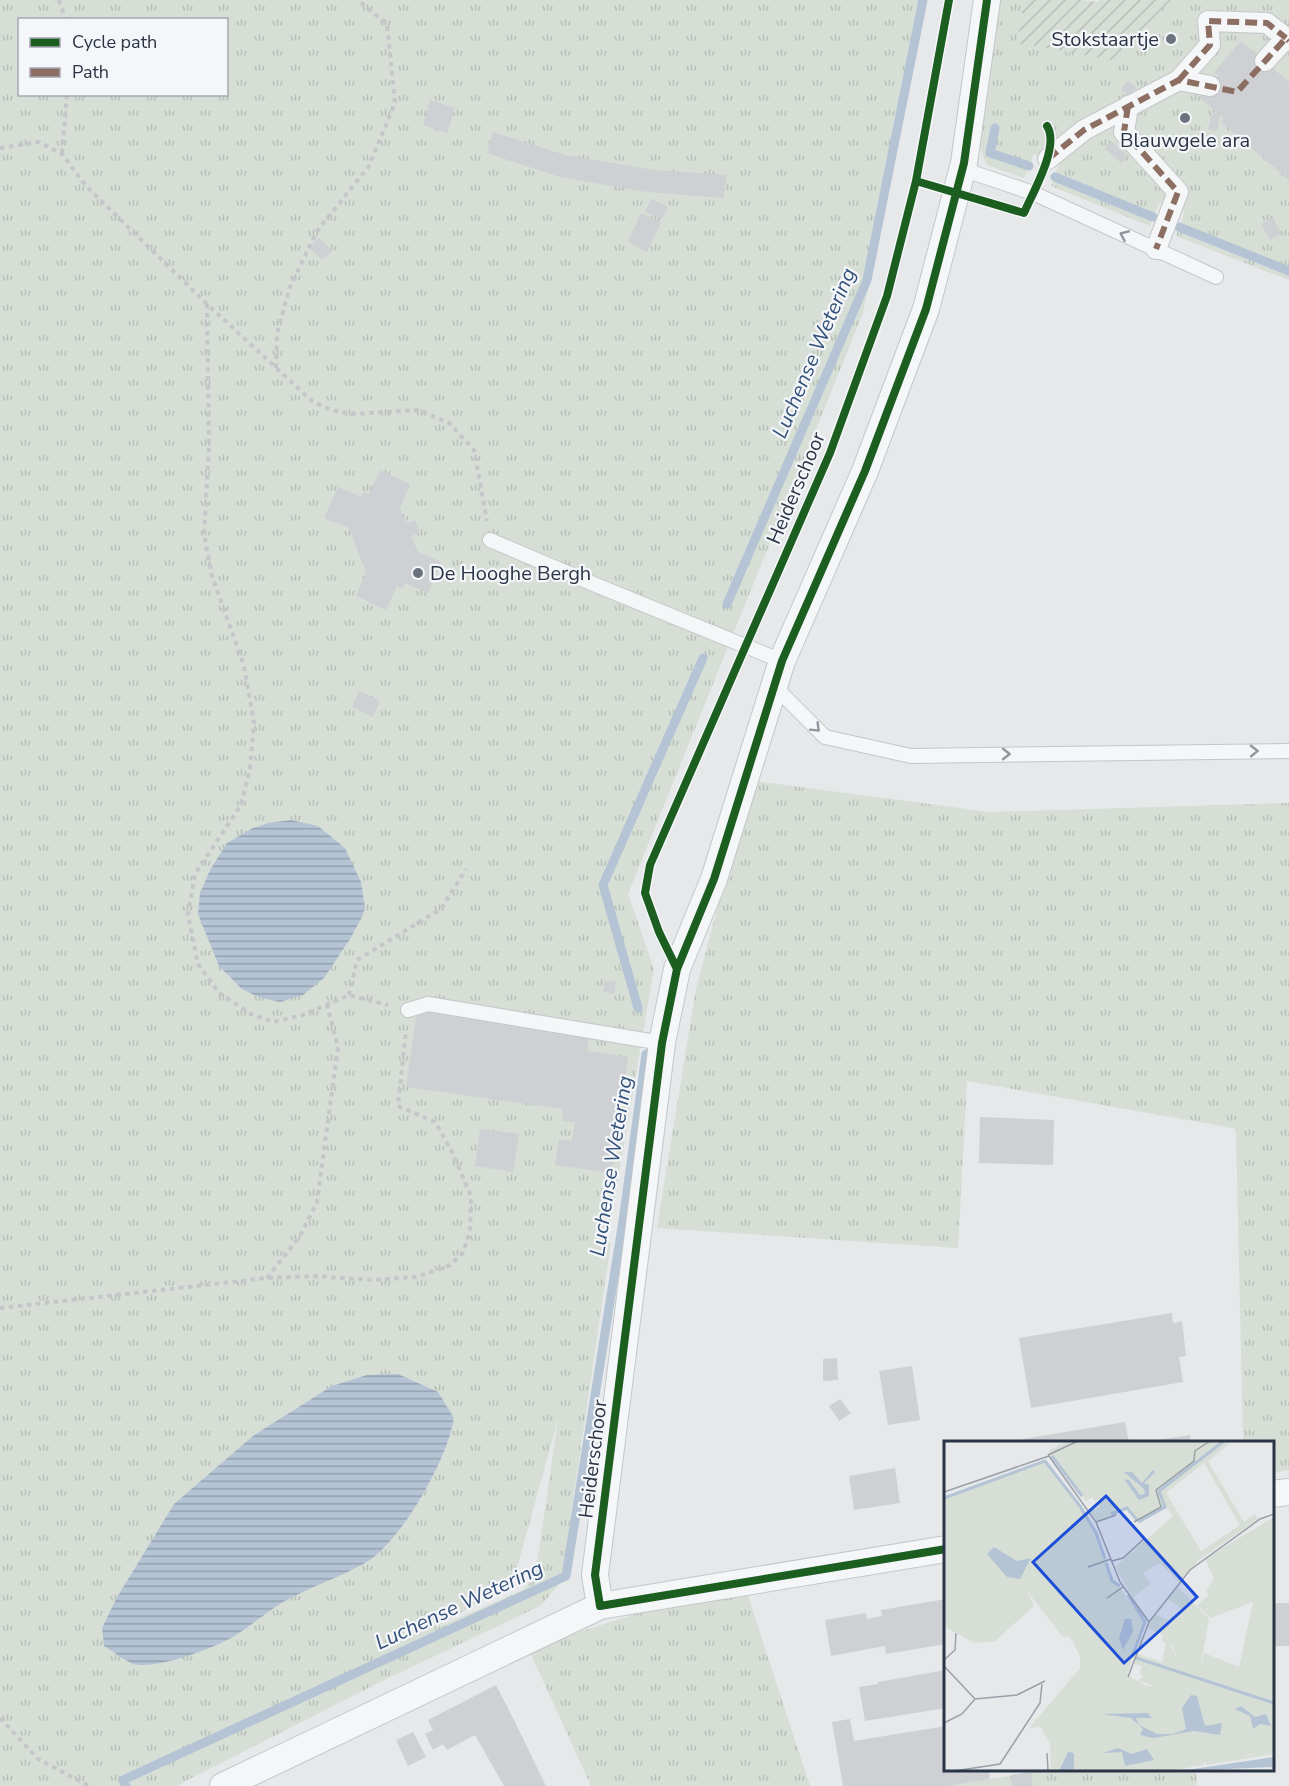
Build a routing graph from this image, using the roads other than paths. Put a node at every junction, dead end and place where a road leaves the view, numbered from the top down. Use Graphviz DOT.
graph roads {
  1 [pos="987,0"];
  2 [pos="1287,40"];
  3 [pos="1265,61"];
  4 [pos="1179,80"];
  5 [pos="1210,86"];
  6 [pos="1128,106"];
  7 [pos="1048,159"];
  8 [pos="962,169"];
  9 [pos="1156,249"];
  10 [pos="1216,276"];
  11 [pos="490,540"];
  12 [pos="782,662"];
  13 [pos="775,687"];
  14 [pos="1289,750"];
  15 [pos="408,1010"];
  16 [pos="662,1043"];
  17 [pos="1289,1492"];
  18 [pos="1274,1494"];
  19 [pos="944,1549"];
  20 [pos="600,1606"];
  21 [pos="223,1786"];
  1 -- 8 [label="street, Heiderschoor"];
  2 -- 3 [label="street"];
  2 -- 4 [label="street"];
  4 -- 5 [label="street"];
  4 -- 6 [label="street"];
  6 -- 7 [label="street"];
  6 -- 9 [label="street"];
  9 -- 8 [label="lane, one-way"];
  8 -- 12 [label="street, Heiderschoor"];
  9 -- 10 [label="lane"];
  11 -- 12 [label="lane"];
  12 -- 13 [label="street, Heiderschoor"];
  13 -- 14 [label="lane, one-way"];
  13 -- 16 [label="street, Heiderschoor"];
  15 -- 16 [label="lane"];
  16 -- 20 [label="street, Heiderschoor"];
  17 -- 18 [label="street"];
  19 -- 20 [label="street"];
  20 -- 21 [label="street"];
}
